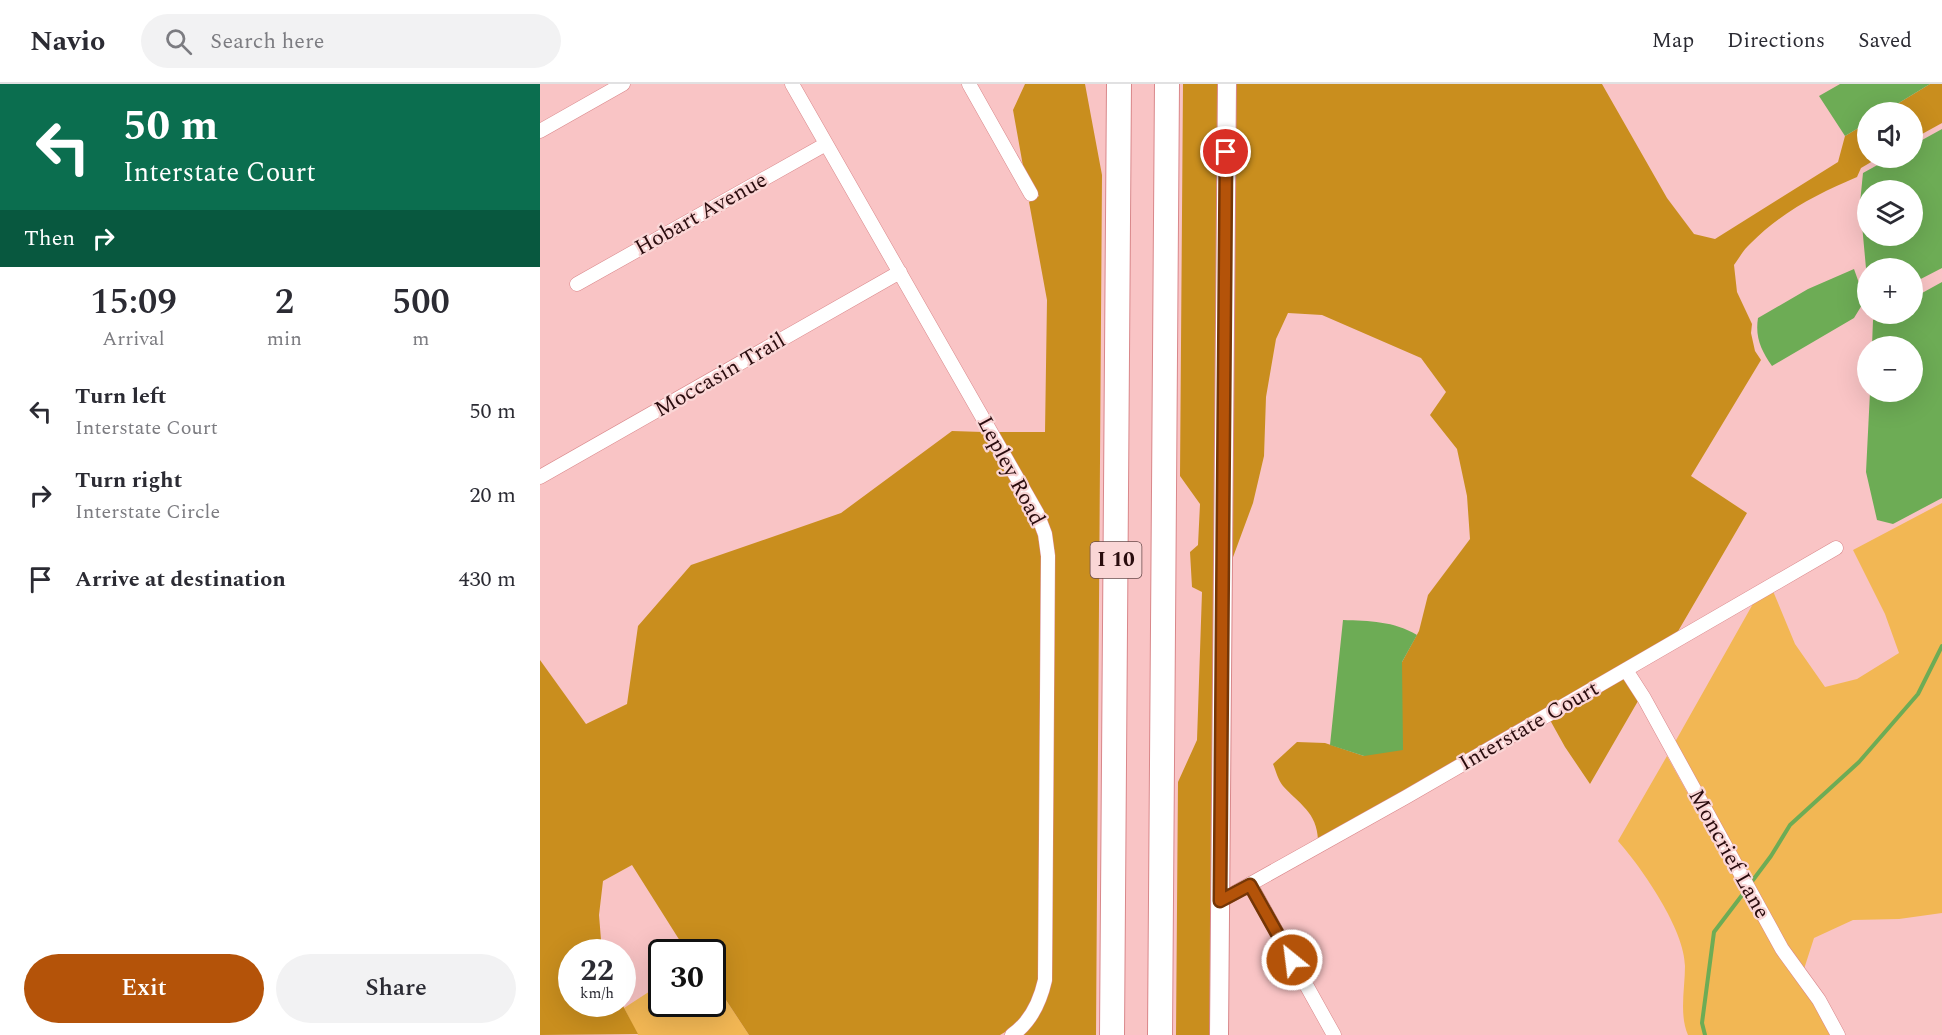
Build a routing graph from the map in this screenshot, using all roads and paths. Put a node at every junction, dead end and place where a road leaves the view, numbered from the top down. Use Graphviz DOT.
graph roads {
  1 [pos="623,84"];
  2 [pos="792,84"];
  3 [pos="969,84"];
  4 [pos="1119,84"];
  5 [pos="1167,84"];
  6 [pos="1227,84"];
  7 [pos="540,131"];
  8 [pos="826,144"];
  9 [pos="1031,194"];
  10 [pos="900,272"];
  11 [pos="577,284"];
  12 [pos="540,477"];
  13 [pos="1836,548"];
  14 [pos="1626,670"];
  15 [pos="1250,885"];
  16 [pos="1220,901"];
  17 [pos="1012,1035"];
  18 [pos="1112,1035"];
  19 [pos="1160,1035"];
  20 [pos="1219,1035"];
  21 [pos="1334,1035"];
  22 [pos="1838,1035"];
  1 -- 7 [label="street"];
  2 -- 8 [label="street, Lepley Road"];
  3 -- 9 [label="street"];
  4 -- 18 [label="highway, I 10"];
  5 -- 19 [label="highway, I 10"];
  6 -- 16 [label="street"];
  8 -- 10 [label="street, Lepley Road"];
  8 -- 11 [label="street, Hobart Avenue"];
  10 -- 12 [label="street, Moccasin Trail"];
  10 -- 17 [label="street, Lepley Road"];
  13 -- 14 [label="street, Interstate Court"];
  14 -- 15 [label="street, Interstate Court"];
  14 -- 22 [label="street, Moncrief Lane"];
  15 -- 16 [label="street, Interstate Court"];
  15 -- 21 [label="street"];
  16 -- 20 [label="street"];
}
